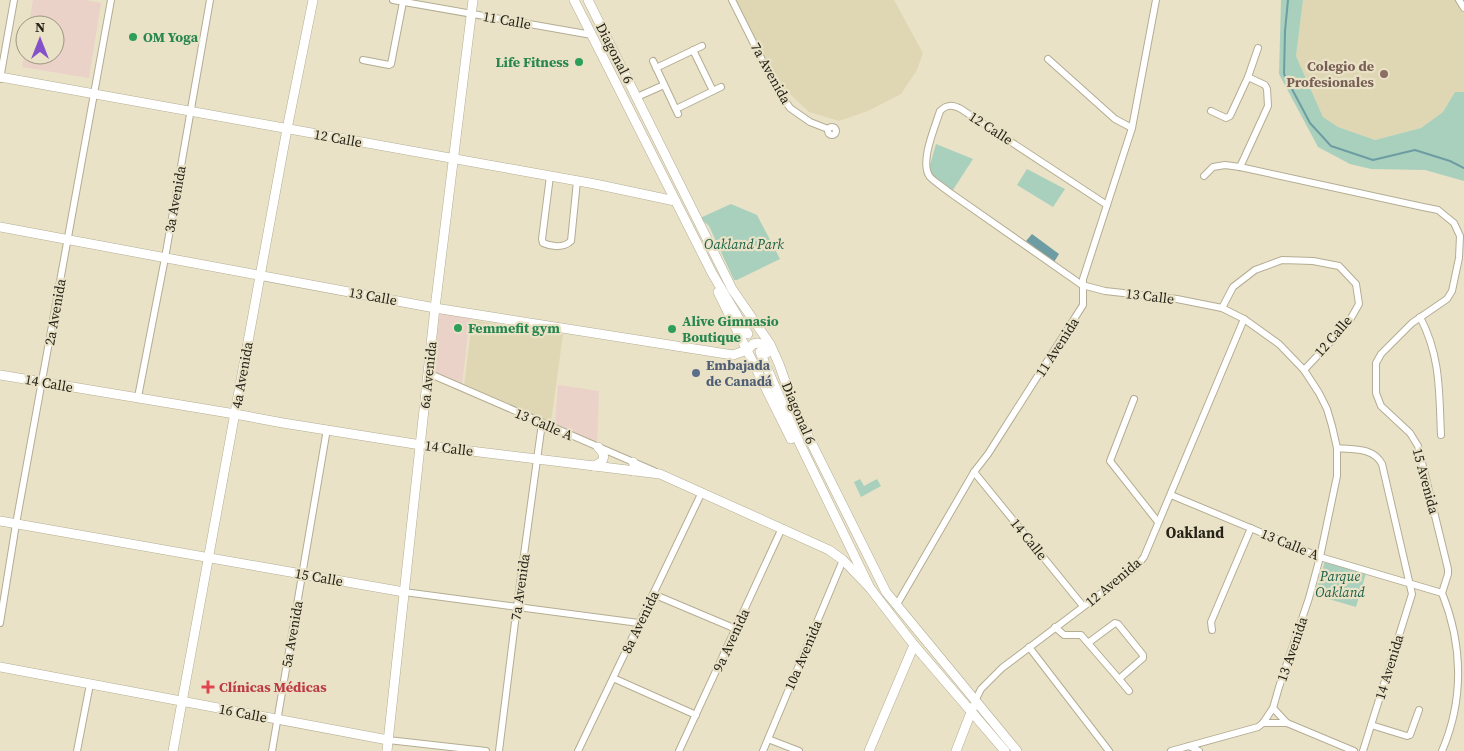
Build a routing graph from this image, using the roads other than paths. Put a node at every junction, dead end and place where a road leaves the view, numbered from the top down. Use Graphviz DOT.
graph roads {
  1 [pos="14,0"];
  2 [pos="111,0"];
  3 [pos="210,0"];
  4 [pos="313,0"];
  5 [pos="393,0"];
  6 [pos="473,0"];
  7 [pos="574,0"];
  8 [pos="588,0"];
  9 [pos="732,0"];
  10 [pos="1156,0"];
  11 [pos="1459,0"];
  12 [pos="403,2"];
  13 [pos="1464,8"];
  14 [pos="471,14"];
  15 [pos="592,35"];
  16 [pos="702,46"];
  17 [pos="1258,48"];
  18 [pos="693,50"];
  19 [pos="1048,59"];
  20 [pos="363,60"];
  21 [pos="1248,77"];
  22 [pos="0,78"];
  23 [pos="664,85"];
  24 [pos="721,87"];
  25 [pos="713,91"];
  26 [pos="94,95"];
  27 [pos="637,97"];
  28 [pos="1211,110"];
  29 [pos="190,112"];
  30 [pos="1132,128"];
  31 [pos="287,129"];
  32 [pos="828,130"];
  33 [pos="666,156"];
  34 [pos="453,159"];
  35 [pos="1240,167"];
  36 [pos="927,170"];
  37 [pos="550,176"];
  38 [pos="664,176"];
  39 [pos="1204,176"];
  40 [pos="577,181"];
  41 [pos="647,194"];
  42 [pos="675,201"];
  43 [pos="1106,205"];
  44 [pos="0,227"];
  45 [pos="68,240"];
  46 [pos="165,258"];
  47 [pos="260,275"];
  48 [pos="1082,285"];
  49 [pos="435,308"];
  50 [pos="1222,308"];
  51 [pos="1244,318"];
  52 [pos="1420,318"];
  53 [pos="745,337"];
  54 [pos="747,350"];
  55 [pos="760,352"];
  56 [pos="733,355"];
  57 [pos="1304,370"];
  58 [pos="428,373"];
  59 [pos="0,374"];
  60 [pos="42,382"];
  61 [pos="138,398"];
  62 [pos="1134,399"];
  63 [pos="791,401"];
  64 [pos="235,414"];
  65 [pos="542,423"];
  66 [pos="327,429"];
  67 [pos="1441,436"];
  68 [pos="800,444"];
  69 [pos="420,445"];
  70 [pos="598,447"];
  71 [pos="1337,448"];
  72 [pos="538,459"];
  73 [pos="594,466"];
  74 [pos="633,466"];
  75 [pos="974,472"];
  76 [pos="702,492"];
  77 [pos="1171,495"];
  78 [pos="0,522"];
  79 [pos="1158,522"];
  80 [pos="16,524"];
  81 [pos="782,528"];
  82 [pos="1250,528"];
  83 [pos="1320,557"];
  84 [pos="209,558"];
  85 [pos="844,560"];
  86 [pos="302,575"];
  87 [pos="1410,583"];
  88 [pos="870,588"];
  89 [pos="404,592"];
  90 [pos="1442,593"];
  91 [pos="653,594"];
  92 [pos="517,606"];
  93 [pos="896,606"];
  94 [pos="1083,606"];
  95 [pos="0,623"];
  96 [pos="639,623"];
  97 [pos="1055,627"];
  98 [pos="736,629"];
  99 [pos="1212,630"];
  100 [pos="1088,643"];
  101 [pos="914,645"];
  102 [pos="1029,647"];
  103 [pos="0,667"];
  104 [pos="613,678"];
  105 [pos="1119,679"];
  106 [pos="90,684"];
  107 [pos="1129,691"];
  108 [pos="182,701"];
  109 [pos="975,701"];
  110 [pos="1273,708"];
  111 [pos="972,710"];
  112 [pos="1419,710"];
  113 [pos="696,714"];
  114 [pos="277,719"];
  115 [pos="1263,723"];
  116 [pos="1287,723"];
  117 [pos="1371,725"];
  118 [pos="768,739"];
  119 [pos="388,740"];
  120 [pos="1189,746"];
  121 [pos="77,751"];
  122 [pos="174,751"];
  123 [pos="272,751"];
  124 [pos="387,751"];
  125 [pos="486,751"];
  126 [pos="499,751"];
  127 [pos="578,751"];
  128 [pos="679,751"];
  129 [pos="763,751"];
  130 [pos="799,751"];
  131 [pos="869,751"];
  132 [pos="956,751"];
  133 [pos="1005,751"];
  134 [pos="1017,751"];
  135 [pos="1109,751"];
  136 [pos="1171,751"];
  137 [pos="1200,751"];
  138 [pos="1354,751"];
  139 [pos="1363,751"];
  140 [pos="1442,751"];
  1 -- 22 [label="street"];
  2 -- 26 [label="street, 2a Avenida"];
  3 -- 29 [label="street, 3a Avenida"];
  4 -- 31 [label="street, 4a Avenida"];
  5 -- 12 [label="street, 11 Calle"];
  6 -- 14 [label="street, 6a Avenida"];
  7 -- 15 [label="street, Diagonal 6"];
  8 -- 27 [label="street, Diagonal 6"];
  9 -- 32 [label="street, 7a Avenida"];
  10 -- 30 [label="street, 11 Avenida"];
  11 -- 13 [label="street"];
  12 -- 14 [label="street, 11 Calle"];
  12 -- 20 [label="street"];
  14 -- 15 [label="street, 11 Calle"];
  14 -- 34 [label="street, 6a Avenida"];
  15 -- 38 [label="street, Diagonal 6"];
  16 -- 18 [label="street"];
  17 -- 21 [label="street"];
  18 -- 23 [label="street"];
  18 -- 25 [label="street"];
  19 -- 30 [label="street"];
  21 -- 28 [label="street"];
  21 -- 35 [label="street"];
  22 -- 26 [label="street, 12 Calle"];
  23 -- 25 [label="street"];
  23 -- 27 [label="street"];
  24 -- 25 [label="street"];
  26 -- 29 [label="street, 12 Calle"];
  26 -- 45 [label="street, 2a Avenida"];
  27 -- 33 [label="street, Diagonal 6"];
  29 -- 31 [label="street, 12 Calle"];
  29 -- 46 [label="street, 3a Avenida"];
  30 -- 43 [label="street, 11 Avenida"];
  31 -- 34 [label="street, 12 Calle"];
  31 -- 47 [label="street, 4a Avenida"];
  33 -- 38 [label="street"];
  33 -- 63 [label="street, Diagonal 6"];
  34 -- 37 [label="street, 12 Calle"];
  34 -- 49 [label="street, 6a Avenida"];
  35 -- 39 [label="street"];
  35 -- 52 [label="street, 15 Avenida"];
  36 -- 43 [label="street, 12 Calle"];
  36 -- 48 [label="street, 13 Calle"];
  37 -- 40 [label="street, 12 Calle"];
  37 -- 40 [label="street"];
  38 -- 41 [label="street"];
  38 -- 42 [label="street, Diagonal 6"];
  40 -- 41 [label="street, 12 Calle"];
  41 -- 42 [label="street, 12 Calle"];
  42 -- 53 [label="street, Diagonal 6"];
  43 -- 48 [label="street, 11 Avenida"];
  44 -- 45 [label="street, 13 Calle"];
  45 -- 46 [label="street, 13 Calle"];
  45 -- 60 [label="street, 2a Avenida"];
  46 -- 47 [label="street, 13 Calle"];
  46 -- 61 [label="street, 3a Avenida"];
  47 -- 49 [label="street, 13 Calle"];
  47 -- 64 [label="street, 4a Avenida"];
  48 -- 50 [label="street, 13 Calle"];
  48 -- 75 [label="street, 11 Avenida"];
  49 -- 56 [label="street, 13 Calle"];
  49 -- 58 [label="street, 6a Avenida"];
  50 -- 51 [label="street, 13 Calle"];
  50 -- 57 [label="street, 12 Calle"];
  51 -- 57 [label="street, 13 Calle"];
  51 -- 77 [label="street, 12 Avenida"];
  52 -- 67 [label="street"];
  52 -- 90 [label="street, 15 Avenida"];
  53 -- 54 [label="street, Diagonal 6"];
  53 -- 56 [label="street"];
  54 -- 56 [label="street, 13 Calle"];
  54 -- 63 [label="street, 13 Calle"];
  54 -- 68 [label="street, Diagonal 6"];
  55 -- 68 [label="street, Diagonal 6"];
  57 -- 71 [label="street, 13 Calle"];
  58 -- 65 [label="street, 13 Calle A"];
  58 -- 69 [label="street, 6a Avenida"];
  59 -- 60 [label="street, 14 Calle"];
  60 -- 61 [label="street, 14 Calle"];
  60 -- 80 [label="street, 2a Avenida"];
  61 -- 64 [label="street, 14 Calle"];
  62 -- 79 [label="street"];
  63 -- 93 [label="street, Diagonal 6"];
  64 -- 66 [label="street, 14 Calle"];
  64 -- 84 [label="street, 4a Avenida"];
  65 -- 70 [label="street, 13 Calle A"];
  65 -- 72 [label="street, 7a Avenida"];
  66 -- 69 [label="street, 14 Calle"];
  66 -- 86 [label="street, 5a Avenida"];
  68 -- 88 [label="street, Diagonal 6"];
  69 -- 72 [label="street, 14 Calle"];
  69 -- 89 [label="street, 6a Avenida"];
  70 -- 73 [label="street"];
  70 -- 74 [label="street, 13 Calle A"];
  71 -- 83 [label="street, 13 Avenida"];
  71 -- 87 [label="street, 14 Avenida"];
  72 -- 73 [label="street, 14 Calle"];
  72 -- 92 [label="street, 7a Avenida"];
  73 -- 74 [label="street, 14 Calle"];
  74 -- 76 [label="street, 14 Calle"];
  75 -- 93 [label="street, 11 Avenida"];
  75 -- 94 [label="street, 14 Calle"];
  76 -- 81 [label="street, 14 Calle"];
  76 -- 91 [label="street, 8a Avenida"];
  77 -- 79 [label="street, 12 Avenida"];
  77 -- 82 [label="street, 13 Calle A"];
  78 -- 80 [label="street, 15 Calle"];
  79 -- 94 [label="street, 12 Avenida"];
  80 -- 84 [label="street, 15 Calle"];
  80 -- 95 [label="street, 2a Avenida"];
  81 -- 85 [label="street, 14 Calle"];
  81 -- 98 [label="street, 9a Avenida"];
  82 -- 83 [label="street, 13 Calle A"];
  82 -- 99 [label="street"];
  83 -- 87 [label="street, 13 Calle A"];
  83 -- 110 [label="street, 13 Avenida"];
  84 -- 86 [label="street, 15 Calle"];
  84 -- 108 [label="street, 4a Avenida"];
  85 -- 88 [label="street, 14 Calle"];
  85 -- 118 [label="street, 10a Avenida"];
  86 -- 89 [label="street, 15 Calle"];
  86 -- 114 [label="street, 5a Avenida"];
  87 -- 90 [label="street, 13 Calle A"];
  87 -- 117 [label="street, 14 Avenida"];
  88 -- 101 [label="street, Diagonal 6"];
  89 -- 92 [label="street, 15 Calle"];
  89 -- 119 [label="street, 6a Avenida"];
  90 -- 140 [label="street"];
  91 -- 96 [label="street, 8a Avenida"];
  91 -- 98 [label="street"];
  92 -- 96 [label="street, 15 Calle"];
  92 -- 126 [label="street, 7a Avenida"];
  93 -- 109 [label="street, Diagonal 6"];
  94 -- 97 [label="street, 12 Avenida"];
  96 -- 104 [label="street, 8a Avenida"];
  97 -- 100 [label="street"];
  97 -- 102 [label="street, 12 Avenida"];
  98 -- 113 [label="street, 9a Avenida"];
  100 -- 105 [label="street"];
  100 -- 105 [label="street"];
  101 -- 111 [label="street, Diagonal 6"];
  101 -- 131 [label="street"];
  102 -- 109 [label="street, 12 Avenida"];
  102 -- 135 [label="street"];
  103 -- 106 [label="street, 16 Calle"];
  104 -- 113 [label="street"];
  104 -- 127 [label="street, 8a Avenida"];
  105 -- 107 [label="street"];
  106 -- 108 [label="street, 16 Calle"];
  106 -- 121 [label="street"];
  108 -- 114 [label="street, 16 Calle"];
  108 -- 122 [label="street, 4a Avenida"];
  109 -- 111 [label="street, 12 Avenida"];
  109 -- 134 [label="street, Diagonal 6"];
  110 -- 115 [label="street, 13 Avenida"];
  110 -- 116 [label="street"];
  111 -- 132 [label="street, 12 Avenida"];
  111 -- 133 [label="street, Diagonal 6"];
  112 -- 117 [label="street"];
  113 -- 128 [label="street, 9a Avenida"];
  114 -- 119 [label="street, 16 Calle"];
  114 -- 123 [label="street, 5a Avenida"];
  115 -- 116 [label="street"];
  115 -- 120 [label="street"];
  116 -- 138 [label="street"];
  117 -- 139 [label="street, 14 Avenida"];
  118 -- 129 [label="street, 10a Avenida"];
  118 -- 130 [label="street"];
  119 -- 124 [label="street, 6a Avenida"];
  119 -- 125 [label="street, 16 Calle"];
  120 -- 136 [label="street"];
  120 -- 137 [label="street"];
}
